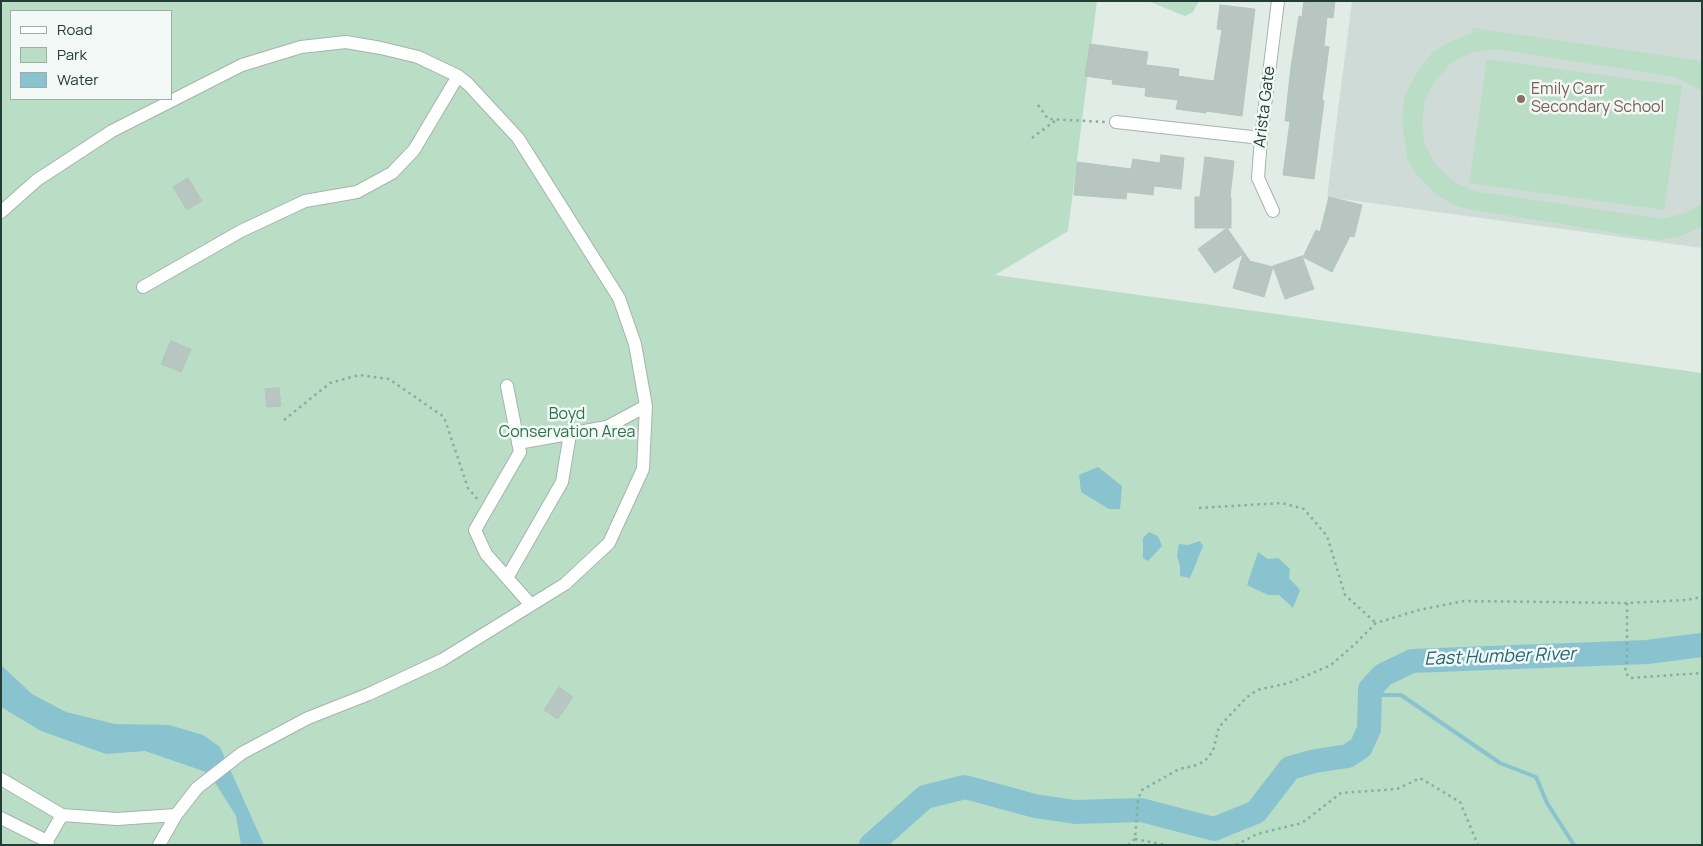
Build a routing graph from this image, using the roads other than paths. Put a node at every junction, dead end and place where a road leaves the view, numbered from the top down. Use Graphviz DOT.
graph roads {
  1 [pos="1278,1"];
  2 [pos="458,76"];
  3 [pos="1116,122"];
  4 [pos="1261,138"];
  5 [pos="1273,211"];
  6 [pos="1,212"];
  7 [pos="143,287"];
  8 [pos="507,386"];
  9 [pos="646,406"];
  10 [pos="570,434"];
  11 [pos="518,443"];
  12 [pos="507,578"];
  13 [pos="531,605"];
  14 [pos="1,779"];
  15 [pos="62,815"];
  16 [pos="176,815"];
  17 [pos="1,818"];
  18 [pos="48,843"];
  19 [pos="159,845"];
  1 -- 4 [label="street, Arista Gate"];
  2 -- 6 [label="street"];
  2 -- 7 [label="street"];
  2 -- 9 [label="street"];
  3 -- 4 [label="street"];
  4 -- 5 [label="street, Arista Gate"];
  8 -- 11 [label="street"];
  9 -- 10 [label="street"];
  9 -- 13 [label="street"];
  10 -- 11 [label="street"];
  10 -- 12 [label="street"];
  11 -- 12 [label="street"];
  12 -- 13 [label="street"];
  13 -- 16 [label="street"];
  14 -- 15 [label="street"];
  15 -- 16 [label="street"];
  15 -- 18 [label="street"];
  16 -- 19 [label="street"];
  17 -- 18 [label="street"];
}
